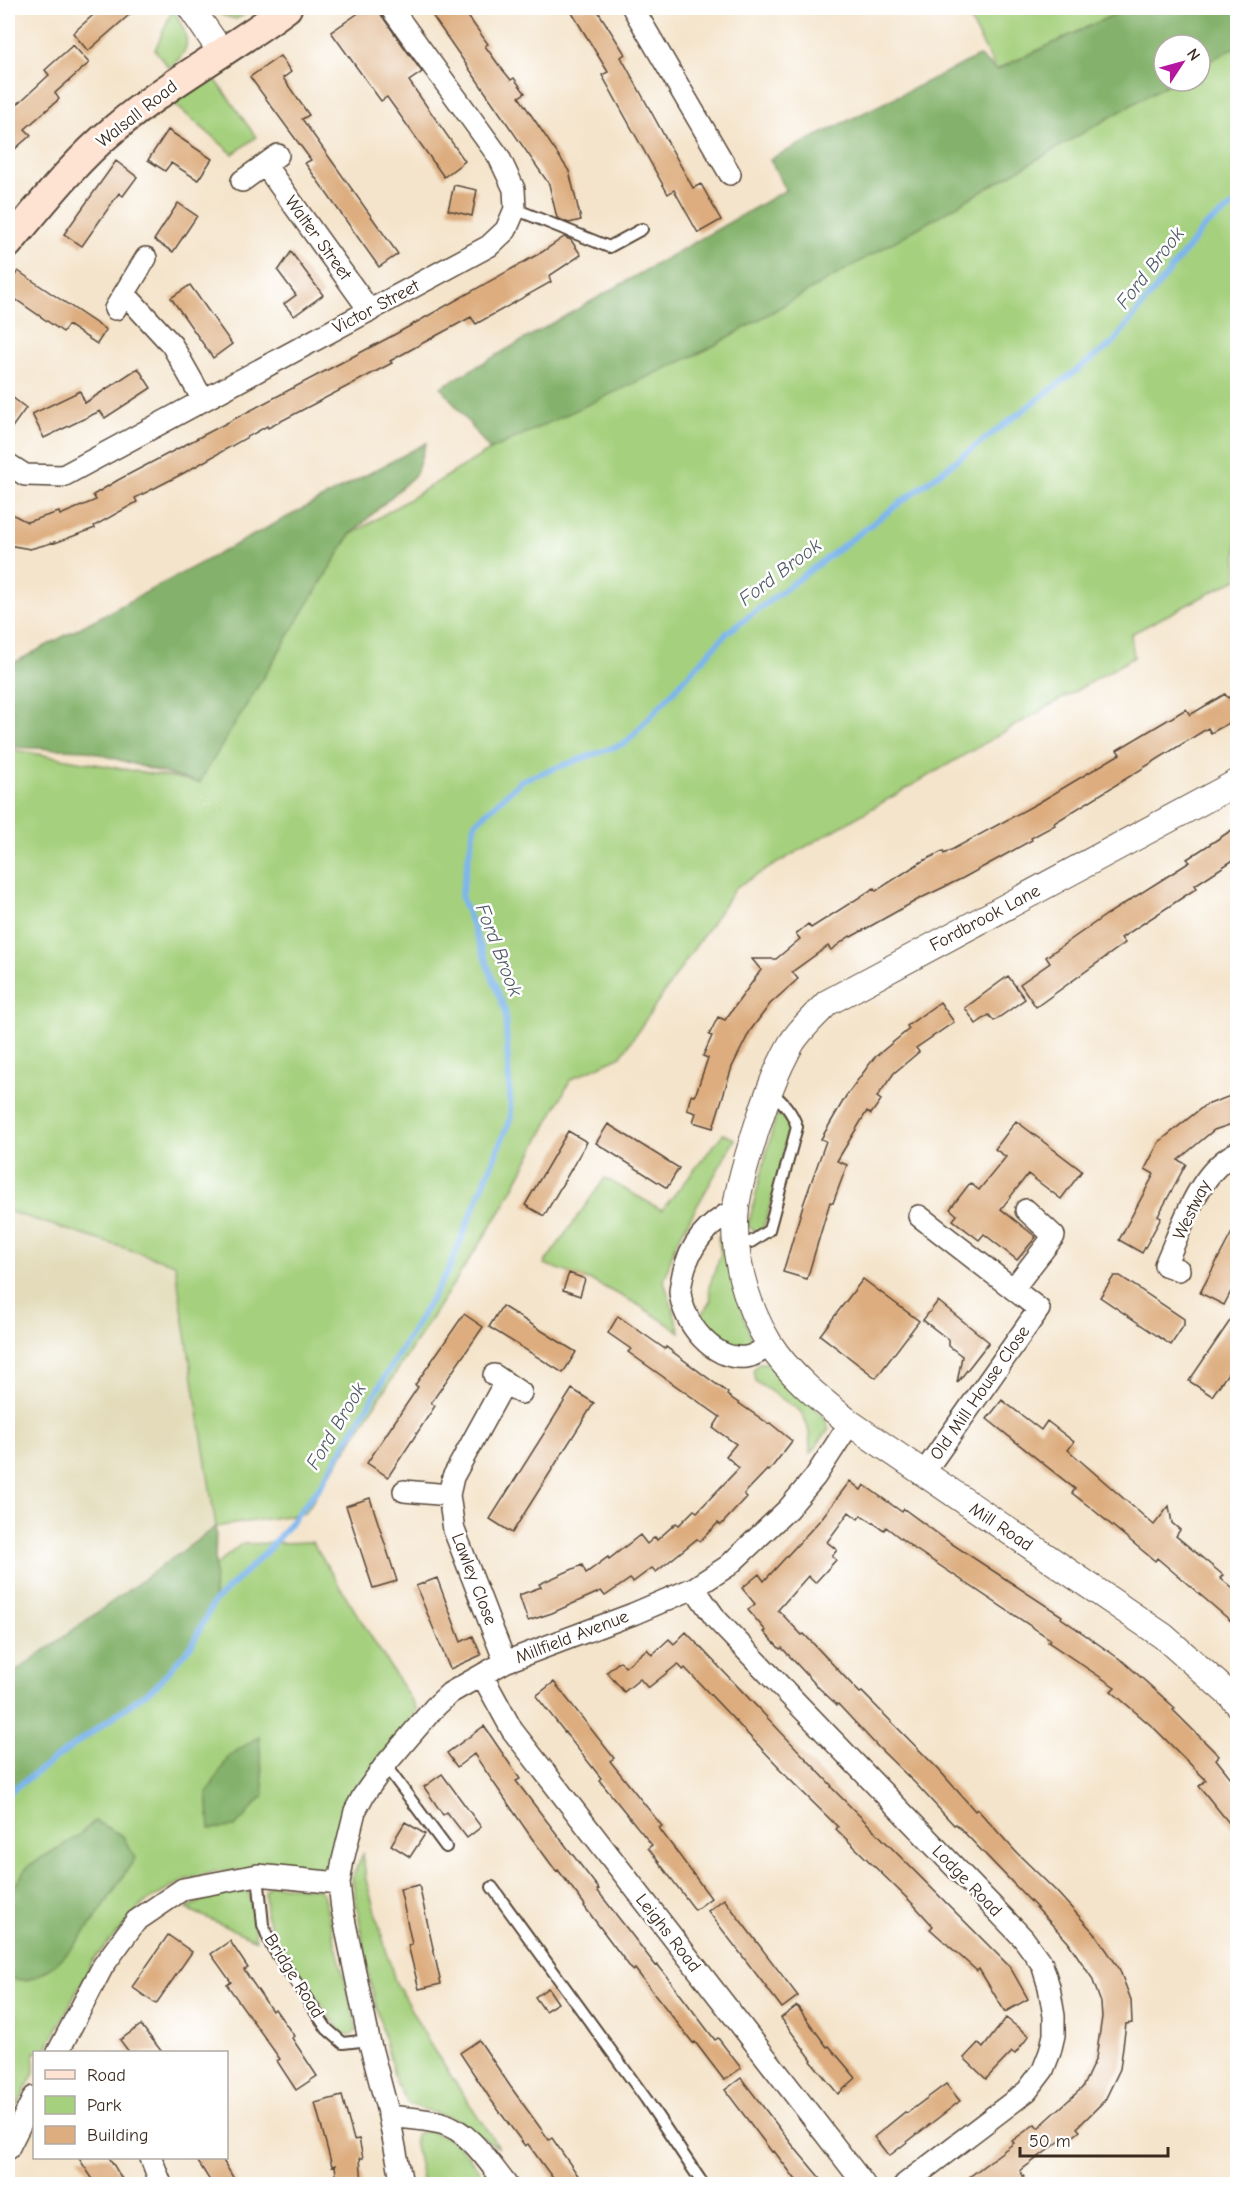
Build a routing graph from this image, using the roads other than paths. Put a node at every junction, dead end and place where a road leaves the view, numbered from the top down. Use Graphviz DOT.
graph roads {
  1 [pos="191,8"];
  2 [pos="287,8"];
  3 [pos="391,8"];
  4 [pos="633,8"];
  5 [pos="222,52"];
  6 [pos="730,174"];
  7 [pos="242,181"];
  8 [pos="514,209"];
  9 [pos="642,229"];
  10 [pos="8,244"];
  11 [pos="146,258"];
  12 [pos="370,311"];
  13 [pos="203,400"];
  14 [pos="8,464"];
  15 [pos="1238,782"];
  16 [pos="768,1090"];
  17 [pos="1238,1152"];
  18 [pos="736,1209"];
  19 [pos="1026,1210"];
  20 [pos="919,1216"];
  21 [pos="736,1244"];
  22 [pos="1179,1270"];
  23 [pos="1013,1289"];
  24 [pos="754,1314"];
  25 [pos="770,1344"];
  26 [pos="507,1383"];
  27 [pos="850,1423"];
  28 [pos="923,1474"];
  29 [pos="404,1491"];
  30 [pos="449,1495"];
  31 [pos="694,1588"];
  32 [pos="505,1662"];
  33 [pos="482,1675"];
  34 [pos="1238,1704"];
  35 [pos="385,1765"];
  36 [pos="446,1847"];
  37 [pos="258,1875"];
  38 [pos="339,1883"];
  39 [pos="492,1887"];
  40 [pos="369,2040"];
  41 [pos="59,2051"];
  42 [pos="33,2098"];
  43 [pos="389,2116"];
  44 [pos="14,2118"];
  45 [pos="8,2149"];
  46 [pos="152,2159"];
  47 [pos="161,2184"];
  48 [pos="402,2184"];
  49 [pos="506,2184"];
  50 [pos="703,2184"];
  51 [pos="864,2184"];
  52 [pos="905,2184"];
  1 -- 5 [label="street"];
  2 -- 5 [label="main road, Walsall Road"];
  3 -- 8 [label="street"];
  4 -- 6 [label="street"];
  5 -- 10 [label="main road, Walsall Road"];
  7 -- 12 [label="street, Walter Street"];
  8 -- 9 [label="lane"];
  8 -- 12 [label="street, Victor Street"];
  11 -- 13 [label="street"];
  12 -- 13 [label="street, Victor Street"];
  13 -- 14 [label="street, Victor Street"];
  15 -- 16 [label="street, Fordbrook Lane"];
  16 -- 18 [label="street, Fordbrook Lane"];
  16 -- 21 [label="lane"];
  17 -- 22 [label="street, Westway"];
  18 -- 21 [label="street, Fordbrook Lane"];
  18 -- 25 [label="street"];
  19 -- 23 [label="street"];
  20 -- 23 [label="street, Old Mill House Close"];
  21 -- 24 [label="street, Fordbrook Lane"];
  23 -- 28 [label="street, Old Mill House Close"];
  24 -- 25 [label="street, Mill Road"];
  25 -- 27 [label="street, Mill Road"];
  26 -- 30 [label="street, Lawley Close"];
  27 -- 28 [label="street, Mill Road"];
  27 -- 31 [label="street, Millfield Avenue"];
  28 -- 34 [label="street, Mill Road"];
  29 -- 30 [label="street"];
  30 -- 32 [label="street, Lawley Close"];
  31 -- 32 [label="street, Millfield Avenue"];
  31 -- 52 [label="street, Lodge Road"];
  32 -- 33 [label="street, Millfield Avenue"];
  33 -- 35 [label="street, Millfield Avenue"];
  33 -- 51 [label="street, Leighs Road"];
  35 -- 36 [label="lane"];
  35 -- 38 [label="street, Millfield Avenue"];
  37 -- 38 [label="street"];
  37 -- 40 [label="lane, Bridge Road"];
  37 -- 41 [label="street"];
  38 -- 40 [label="street"];
  39 -- 50 [label="lane"];
  40 -- 43 [label="street"];
  42 -- 44 [label="street"];
  43 -- 48 [label="street"];
  43 -- 49 [label="street"];
  44 -- 45 [label="street"];
  46 -- 47 [label="street"];
}
